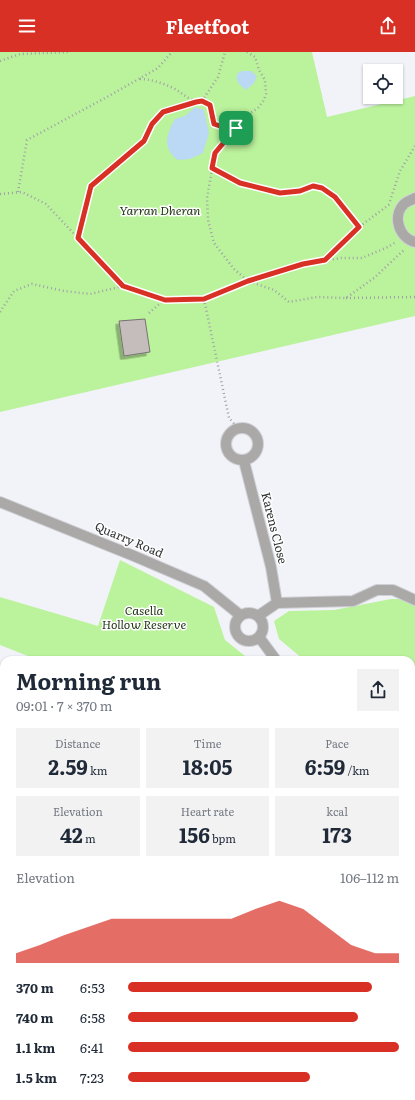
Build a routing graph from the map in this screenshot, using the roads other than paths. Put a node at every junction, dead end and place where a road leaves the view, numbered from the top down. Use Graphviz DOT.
graph roads {
  1 [pos="415,198"];
  2 [pos="414,242"];
  3 [pos="244,460"];
  4 [pos="0,502"];
  5 [pos="415,600"];
  6 [pos="277,603"];
  7 [pos="240,615"];
  8 [pos="258,616"];
  9 [pos="259,637"];
  10 [pos="273,656"];
  1 -- 2 [label="street"];
  3 -- 3 [label="street"];
  3 -- 6 [label="street, Karens Close"];
  4 -- 7 [label="street, Quarry Road"];
  5 -- 6 [label="street"];
  6 -- 8 [label="street"];
  7 -- 8 [label="street"];
  7 -- 9 [label="street"];
  8 -- 9 [label="street"];
  9 -- 10 [label="street"];
}
